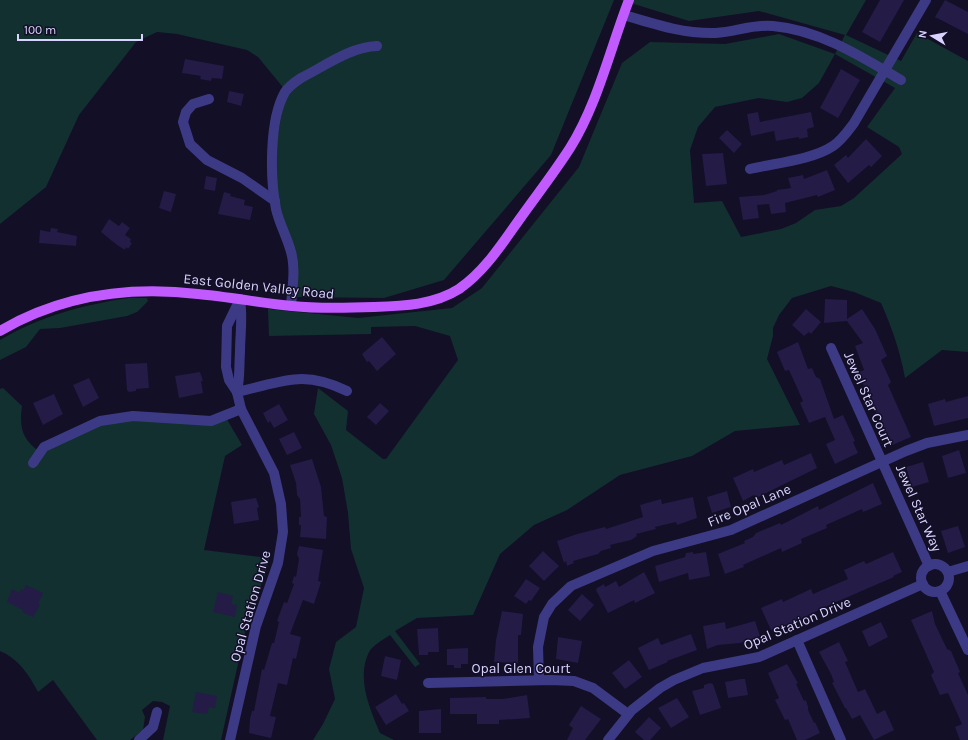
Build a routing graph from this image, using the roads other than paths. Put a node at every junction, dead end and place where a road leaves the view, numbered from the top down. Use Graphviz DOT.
graph roads {
  1 [pos="629,0"];
  2 [pos="926,0"];
  3 [pos="624,15"];
  4 [pos="377,46"];
  5 [pos="883,70"];
  6 [pos="901,80"];
  7 [pos="209,99"];
  8 [pos="750,169"];
  9 [pos="275,201"];
  10 [pos="240,299"];
  11 [pos="291,306"];
  12 [pos="0,331"];
  13 [pos="831,348"];
  14 [pos="347,391"];
  15 [pos="237,392"];
  16 [pos="241,409"];
  17 [pos="968,435"];
  18 [pos="882,462"];
  19 [pos="34,463"];
  20 [pos="929,566"];
  21 [pos="968,566"];
  22 [pos="948,572"];
  23 [pos="923,584"];
  24 [pos="940,591"];
  25 [pos="797,640"];
  26 [pos="968,650"];
  27 [pos="539,680"];
  28 [pos="428,683"];
  29 [pos="156,712"];
  30 [pos="628,714"];
  31 [pos="139,740"];
  32 [pos="230,740"];
  33 [pos="608,740"];
  34 [pos="841,740"];
  1 -- 3 [label="main road, East Golden Valley Road"];
  2 -- 5 [label="street"];
  3 -- 5 [label="street"];
  3 -- 11 [label="main road, East Golden Valley Road"];
  4 -- 9 [label="street"];
  5 -- 6 [label="street"];
  5 -- 8 [label="street"];
  7 -- 9 [label="street"];
  9 -- 11 [label="street"];
  10 -- 11 [label="main road, East Golden Valley Road"];
  10 -- 12 [label="main road, East Golden Valley Road"];
  10 -- 15 [label="street, Opal Station Drive"];
  10 -- 15 [label="street, Opal Station Drive"];
  13 -- 18 [label="street, Jewel Star Court"];
  14 -- 15 [label="street"];
  15 -- 16 [label="street, Opal Station Drive"];
  16 -- 19 [label="street"];
  16 -- 32 [label="street, Opal Station Drive"];
  17 -- 18 [label="street, Fire Opal Lane"];
  18 -- 20 [label="street, Jewel Star Way"];
  18 -- 27 [label="street, Fire Opal Lane"];
  20 -- 22 [label="street"];
  20 -- 23 [label="street"];
  21 -- 22 [label="street"];
  22 -- 24 [label="street"];
  23 -- 24 [label="street"];
  23 -- 25 [label="street, Opal Station Drive"];
  24 -- 26 [label="street"];
  25 -- 30 [label="street, Opal Station Drive"];
  25 -- 34 [label="street"];
  27 -- 28 [label="street, Opal Glen Court"];
  27 -- 30 [label="street, Opal Glen Court"];
  29 -- 31 [label="street"];
  30 -- 33 [label="street, Opal Station Drive"];
}
